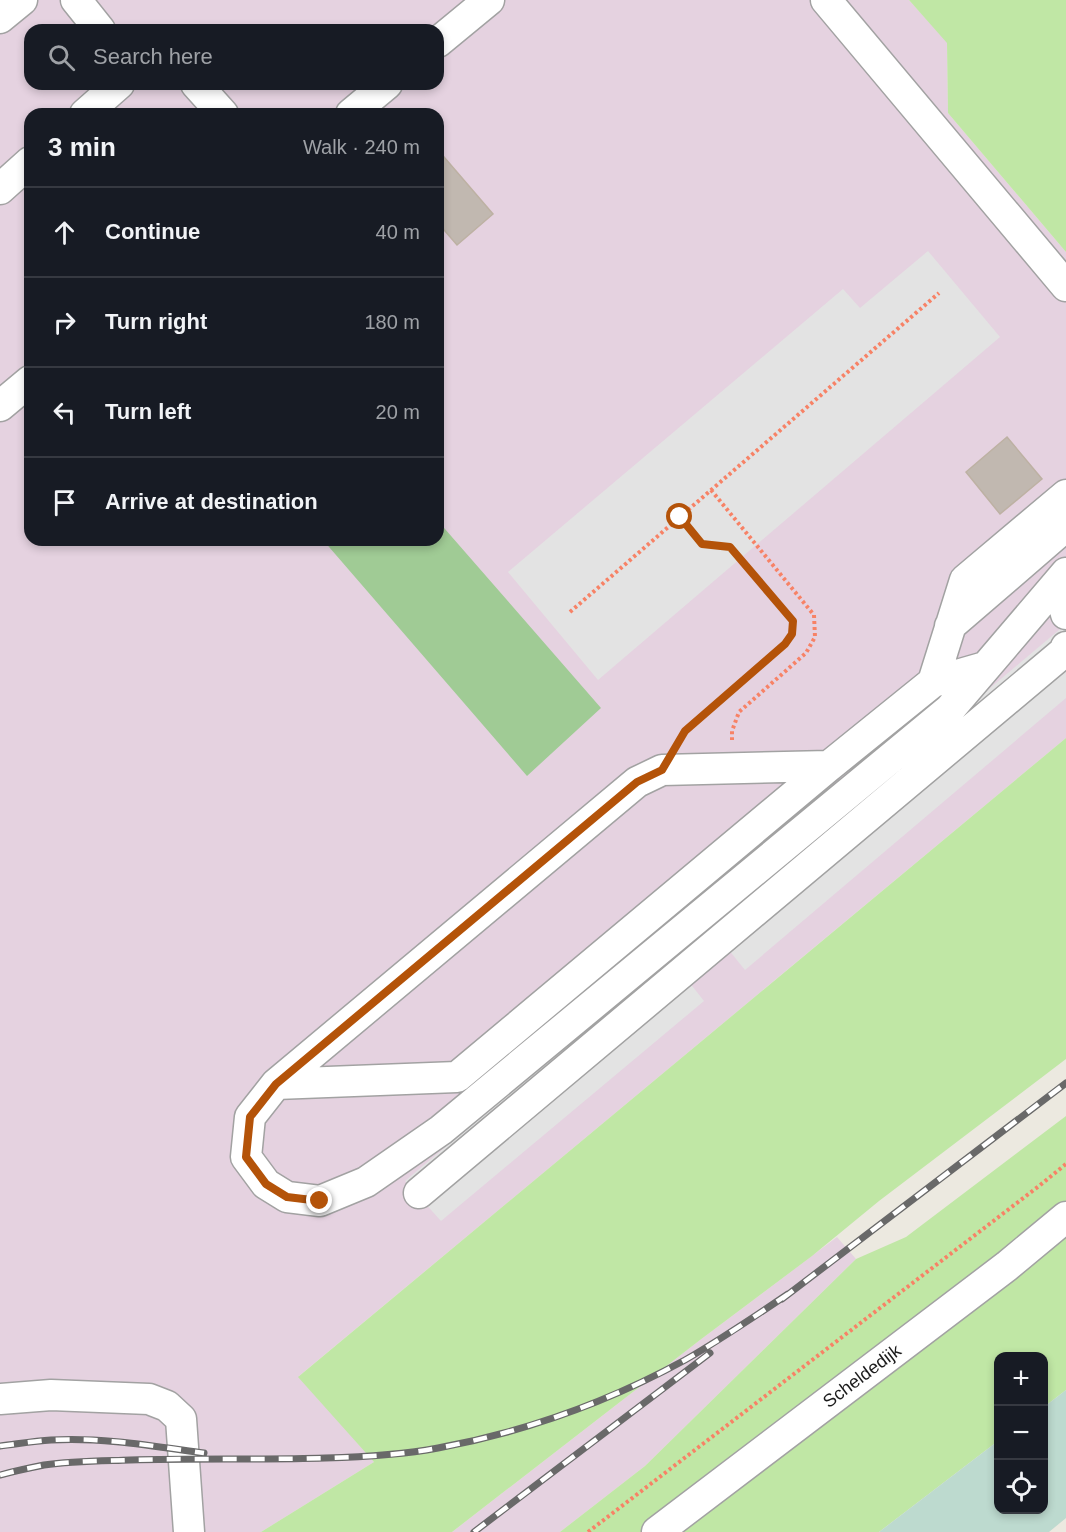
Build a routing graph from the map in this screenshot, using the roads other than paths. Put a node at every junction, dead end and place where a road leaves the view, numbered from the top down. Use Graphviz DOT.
graph roads {
  1 [pos="22,0"];
  2 [pos="76,0"];
  3 [pos="489,0"];
  4 [pos="826,0"];
  5 [pos="0,18"];
  6 [pos="95,24"];
  7 [pos="444,37"];
  8 [pos="112,90"];
  9 [pos="201,90"];
  10 [pos="380,90"];
  11 [pos="92,108"];
  12 [pos="218,108"];
  13 [pos="358,108"];
  14 [pos="24,167"];
  15 [pos="0,189"];
  16 [pos="1066,286"];
  17 [pos="24,386"];
  18 [pos="0,406"];
  19 [pos="1066,495"];
  20 [pos="1066,526"];
  21 [pos="1062,578"];
  22 [pos="1066,614"];
  23 [pos="950,626"];
  24 [pos="1066,647"];
  25 [pos="985,667"];
  26 [pos="933,682"];
  27 [pos="829,766"];
  28 [pos="276,1084"];
  29 [pos="419,1193"];
  30 [pos="1066,1217"];
  31 [pos="0,1399"];
  32 [pos="189,1532"];
  33 [pos="657,1532"];
  1 -- 5 [label="street"];
  2 -- 6 [label="street"];
  3 -- 7 [label="street"];
  4 -- 16 [label="street"];
  8 -- 11 [label="street"];
  9 -- 12 [label="street"];
  10 -- 13 [label="street"];
  14 -- 15 [label="street"];
  17 -- 18 [label="street"];
  19 -- 23 [label="street"];
  20 -- 23 [label="street"];
  21 -- 22 [label="street"];
  21 -- 25 [label="street"];
  23 -- 26 [label="street"];
  24 -- 29 [label="street"];
  25 -- 26 [label="street"];
  25 -- 28 [label="street"];
  26 -- 27 [label="street"];
  27 -- 28 [label="street"];
  27 -- 28 [label="street"];
  30 -- 33 [label="street, Scheldedijk"];
  31 -- 32 [label="street"];
}
